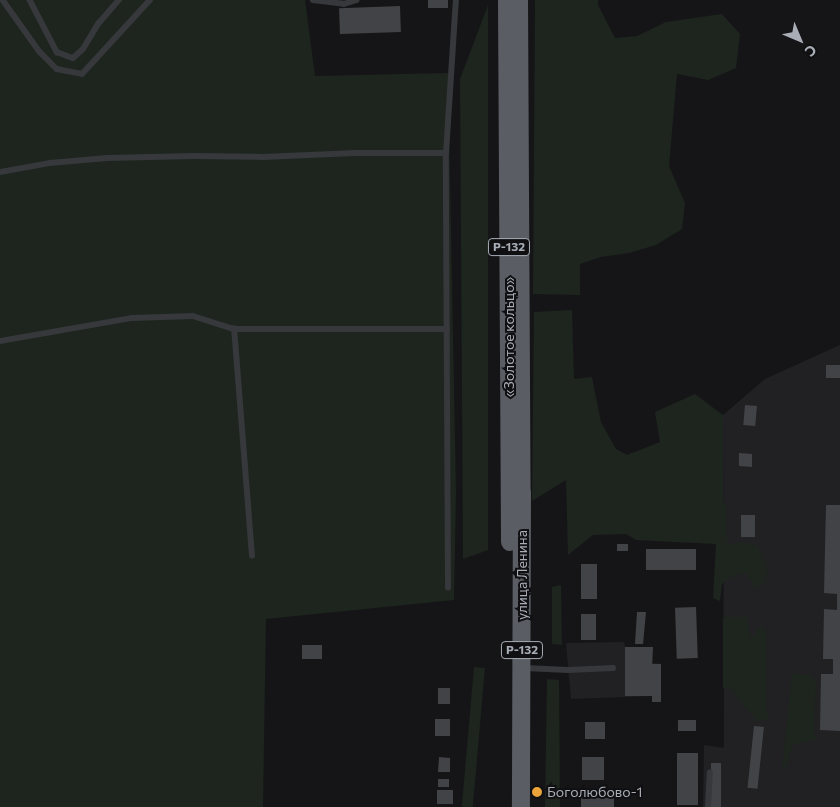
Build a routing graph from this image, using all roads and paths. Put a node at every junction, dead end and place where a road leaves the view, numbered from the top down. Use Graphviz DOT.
graph roads {
  1 [pos="2,0"];
  2 [pos="30,0"];
  3 [pos="119,0"];
  4 [pos="150,0"];
  5 [pos="313,0"];
  6 [pos="356,0"];
  7 [pos="456,0"];
  8 [pos="507,0"];
  9 [pos="519,0"];
  10 [pos="446,153"];
  11 [pos="0,172"];
  12 [pos="234,328"];
  13 [pos="447,328"];
  14 [pos="0,341"];
  15 [pos="516,493"];
  16 [pos="252,556"];
  17 [pos="448,588"];
  18 [pos="522,668"];
  19 [pos="613,668"];
  20 [pos="710,773"];
  21 [pos="509,807"];
  22 [pos="521,807"];
  23 [pos="708,807"];
  1 -- 4 [label="lane"];
  2 -- 3 [label="lane"];
  5 -- 6 [label="lane"];
  7 -- 10 [label="lane"];
  8 -- 15 [label="highway, «Золотое кольцо» / Р-132"];
  9 -- 15 [label="highway, «Золотое кольцо» / Р-132"];
  10 -- 11 [label="lane"];
  10 -- 13 [label="lane"];
  12 -- 13 [label="lane"];
  12 -- 14 [label="lane"];
  12 -- 16 [label="lane"];
  13 -- 17 [label="lane"];
  15 -- 18 [label="highway, улица Ленина / Р-132"];
  15 -- 21 [label="highway, улица Ленина / Р-132"];
  18 -- 19 [label="lane"];
  18 -- 22 [label="highway, улица Ленина / Р-132"];
  20 -- 23 [label="lane"];
}
